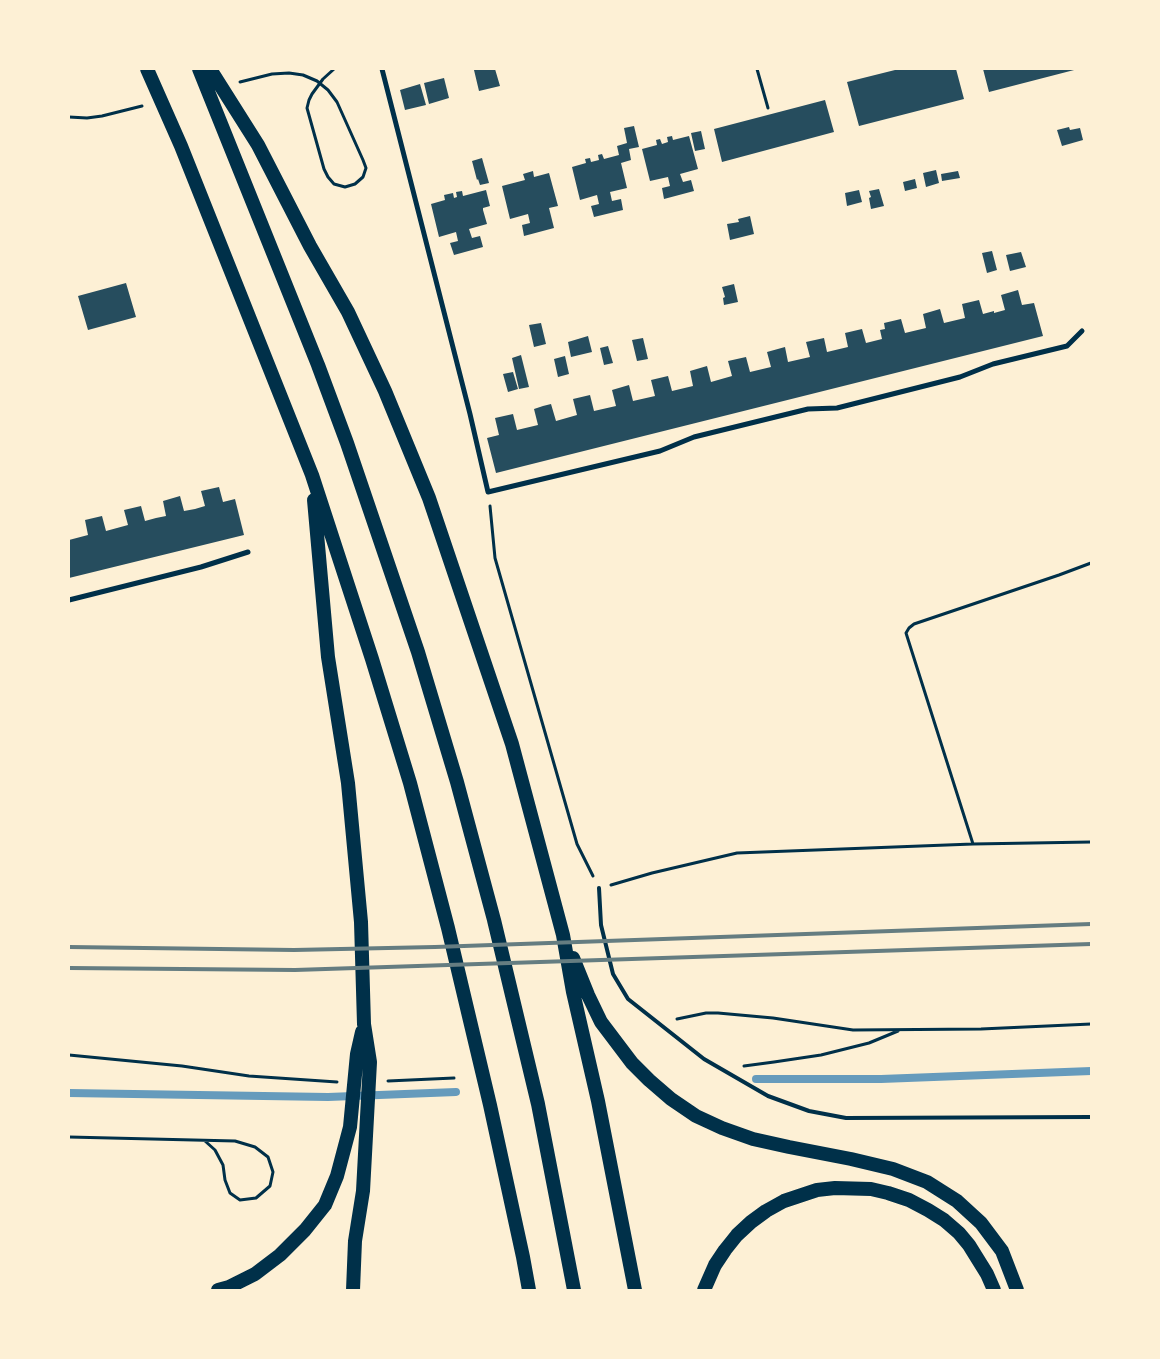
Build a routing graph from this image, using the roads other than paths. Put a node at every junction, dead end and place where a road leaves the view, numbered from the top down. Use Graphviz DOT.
graph roads {
  1 [pos="147,69"];
  2 [pos="200,69"];
  3 [pos="210,69"];
  4 [pos="382,69"];
  5 [pos="1082,331"];
  6 [pos="312,475"];
  7 [pos="248,552"];
  8 [pos="69,600"];
  9 [pos="598,888"];
  10 [pos="563,935"];
  11 [pos="364,1024"];
  12 [pos="1091,1117"];
  13 [pos="218,1290"];
  14 [pos="353,1290"];
  15 [pos="529,1290"];
  16 [pos="574,1290"];
  17 [pos="635,1290"];
  18 [pos="704,1290"];
  19 [pos="994,1290"];
  20 [pos="1017,1290"];
  1 -- 6 [label="highway"];
  2 -- 16 [label="highway"];
  3 -- 10 [label="highway"];
  4 -- 5 [label="street"];
  6 -- 11 [label="highway"];
  6 -- 15 [label="highway"];
  7 -- 8 [label="street"];
  9 -- 12 [label="lane"];
  10 -- 17 [label="highway"];
  10 -- 20 [label="highway"];
  11 -- 13 [label="highway"];
  11 -- 14 [label="highway"];
  18 -- 19 [label="highway"];
}
